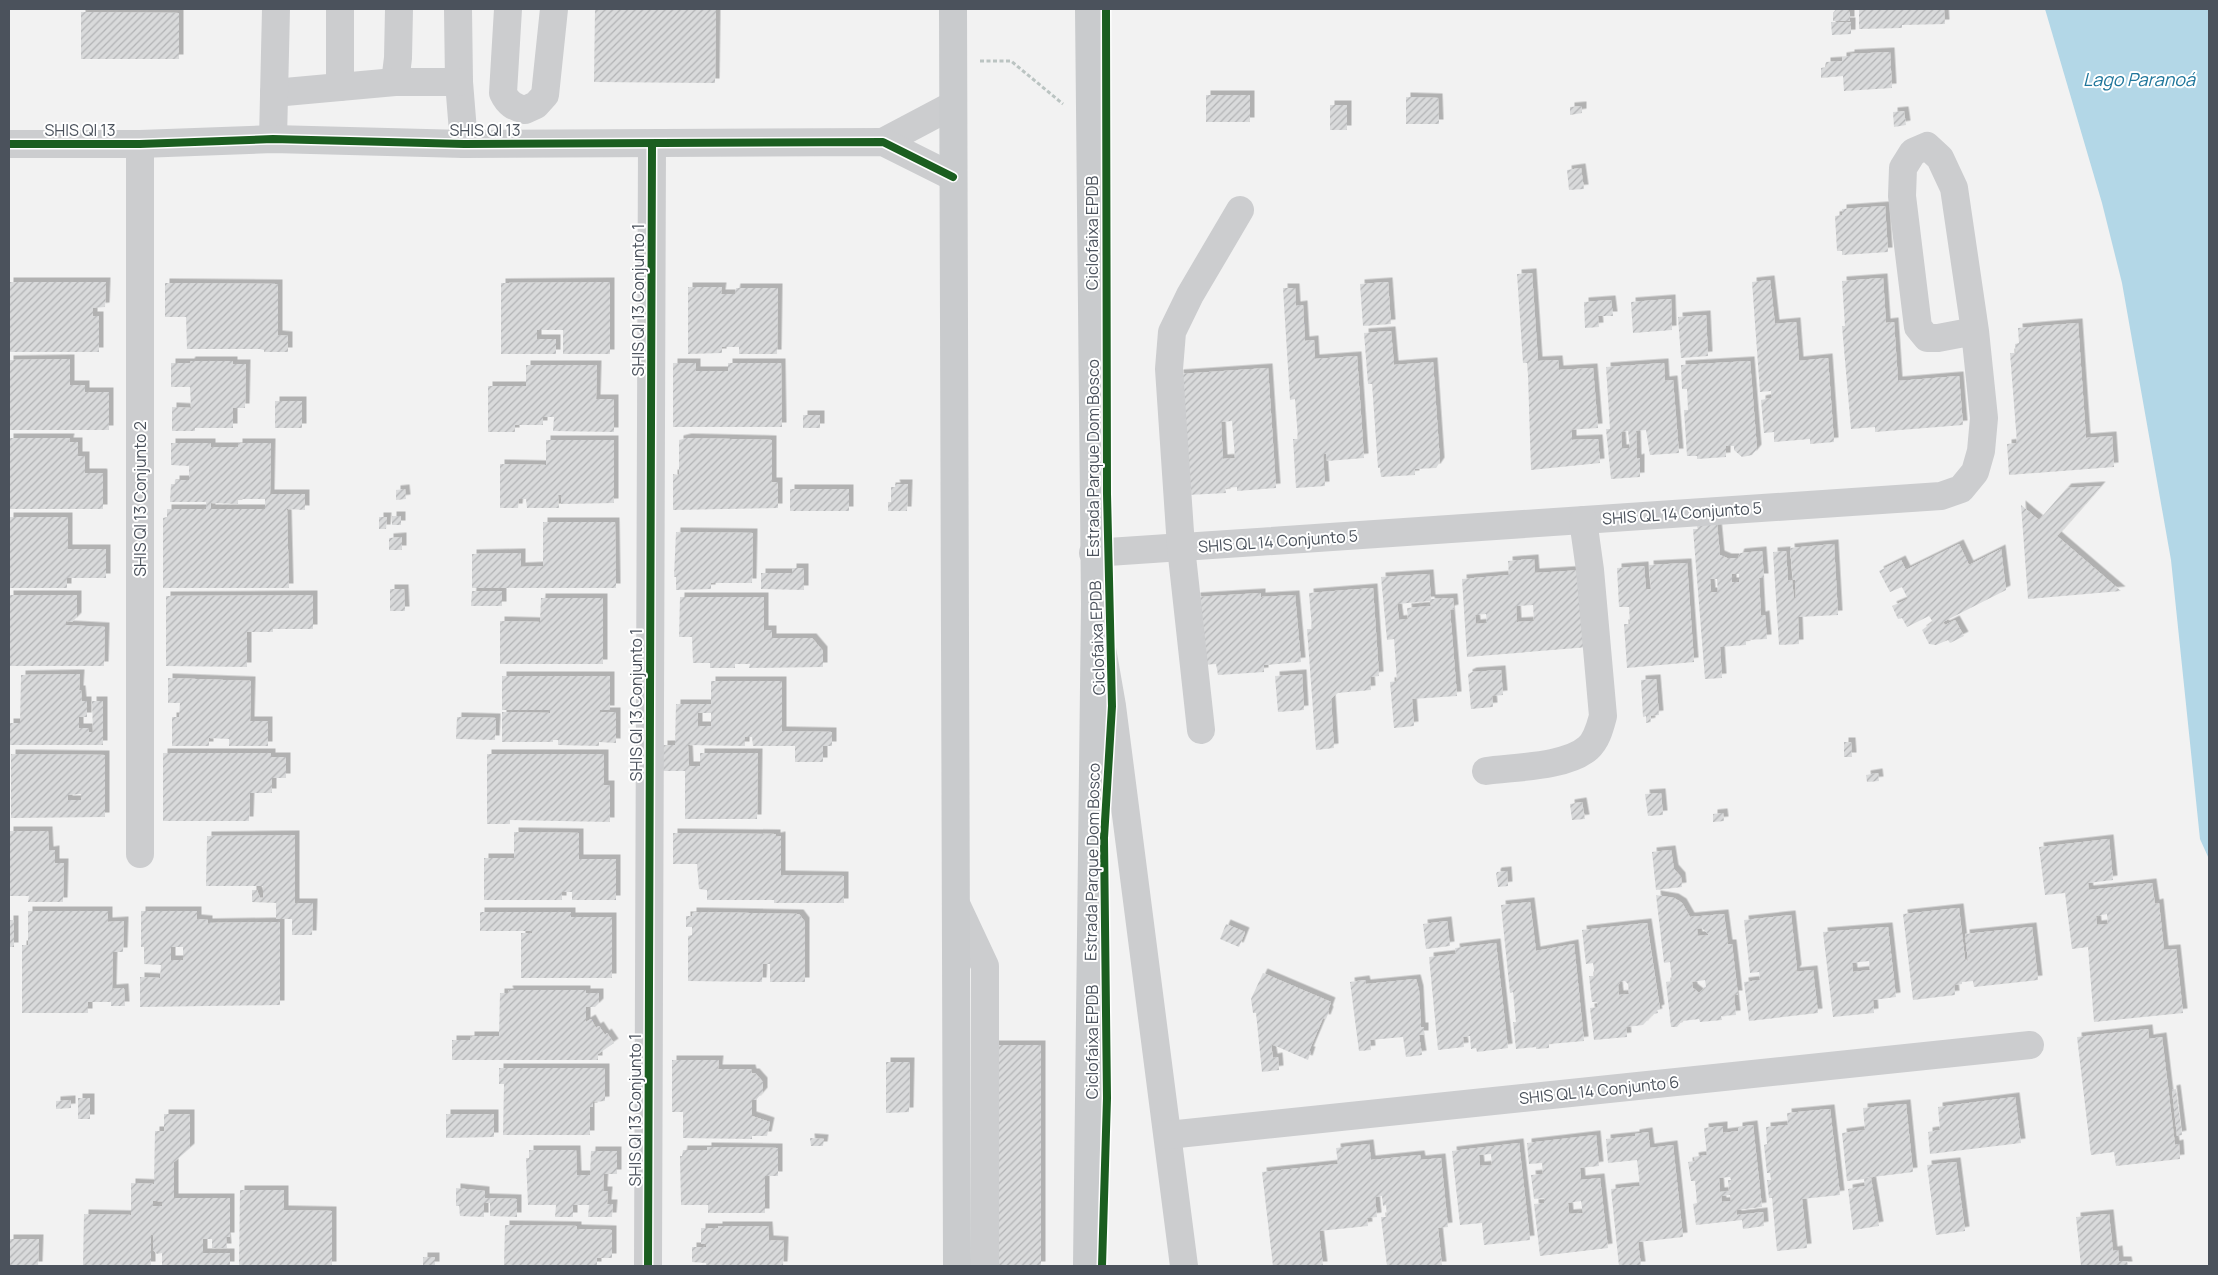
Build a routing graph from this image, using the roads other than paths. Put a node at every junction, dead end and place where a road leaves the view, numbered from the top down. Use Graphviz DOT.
graph roads {
  1 [pos="276,9"];
  2 [pos="340,9"];
  3 [pos="399,9"];
  4 [pos="458,9"];
  5 [pos="508,9"];
  6 [pos="554,9"];
  7 [pos="953,9"];
  8 [pos="1089,9"];
  9 [pos="395,82"];
  10 [pos="460,82"];
  11 [pos="340,86"];
  12 [pos="274,93"];
  13 [pos="953,105"];
  14 [pos="273,139"];
  15 [pos="883,142"];
  16 [pos="9,144"];
  17 [pos="140,144"];
  18 [pos="464,144"];
  19 [pos="652,144"];
  20 [pos="953,177"];
  21 [pos="1240,210"];
  22 [pos="1975,331"];
  23 [pos="1583,520"];
  24 [pos="1181,547"];
  25 [pos="1093,553"];
  26 [pos="1095,604"];
  27 [pos="1201,730"];
  28 [pos="1486,771"];
  29 [pos="140,854"];
  30 [pos="956,904"];
  31 [pos="2030,1045"];
  32 [pos="1168,1135"];
  33 [pos="648,1266"];
  34 [pos="957,1266"];
  35 [pos="985,1266"];
  36 [pos="1087,1266"];
  37 [pos="1184,1266"];
  1 -- 12 [label="street"];
  2 -- 11 [label="street"];
  3 -- 9 [label="street"];
  4 -- 10 [label="street"];
  5 -- 6 [label="street"];
  7 -- 13 [label="main road"];
  8 -- 25 [label="main road, Estrada Parque Dom Bosco"];
  9 -- 10 [label="street"];
  9 -- 11 [label="street"];
  10 -- 18 [label="street"];
  11 -- 12 [label="street"];
  12 -- 14 [label="street"];
  13 -- 15 [label="street, SHIS QI 13"];
  13 -- 20 [label="main road"];
  14 -- 17 [label="street, SHIS QI 13"];
  14 -- 18 [label="street, SHIS QI 13"];
  15 -- 19 [label="street, SHIS QI 13"];
  15 -- 20 [label="street, SHIS QI 13"];
  16 -- 17 [label="street, SHIS QI 13"];
  17 -- 29 [label="street, SHIS QI 13 Conjunto 2"];
  18 -- 19 [label="street, SHIS QI 13"];
  19 -- 33 [label="street, SHIS QI 13 Conjunto 1"];
  20 -- 30 [label="main road"];
  21 -- 24 [label="street"];
  22 -- 22 [label="street, SHIS QL 14 Conjunto 5"];
  22 -- 23 [label="street, SHIS QL 14 Conjunto 5"];
  23 -- 24 [label="street, SHIS QL 14 Conjunto 5"];
  23 -- 28 [label="street"];
  24 -- 25 [label="street, SHIS QL 14 Conjunto 5"];
  24 -- 27 [label="street"];
  25 -- 26 [label="main road, Estrada Parque Dom Bosco"];
  26 -- 32 [label="street"];
  26 -- 36 [label="main road, Estrada Parque Dom Bosco"];
  30 -- 34 [label="main road"];
  30 -- 35 [label="street"];
  31 -- 32 [label="street, SHIS QL 14 Conjunto 6"];
  32 -- 37 [label="street"];
}
